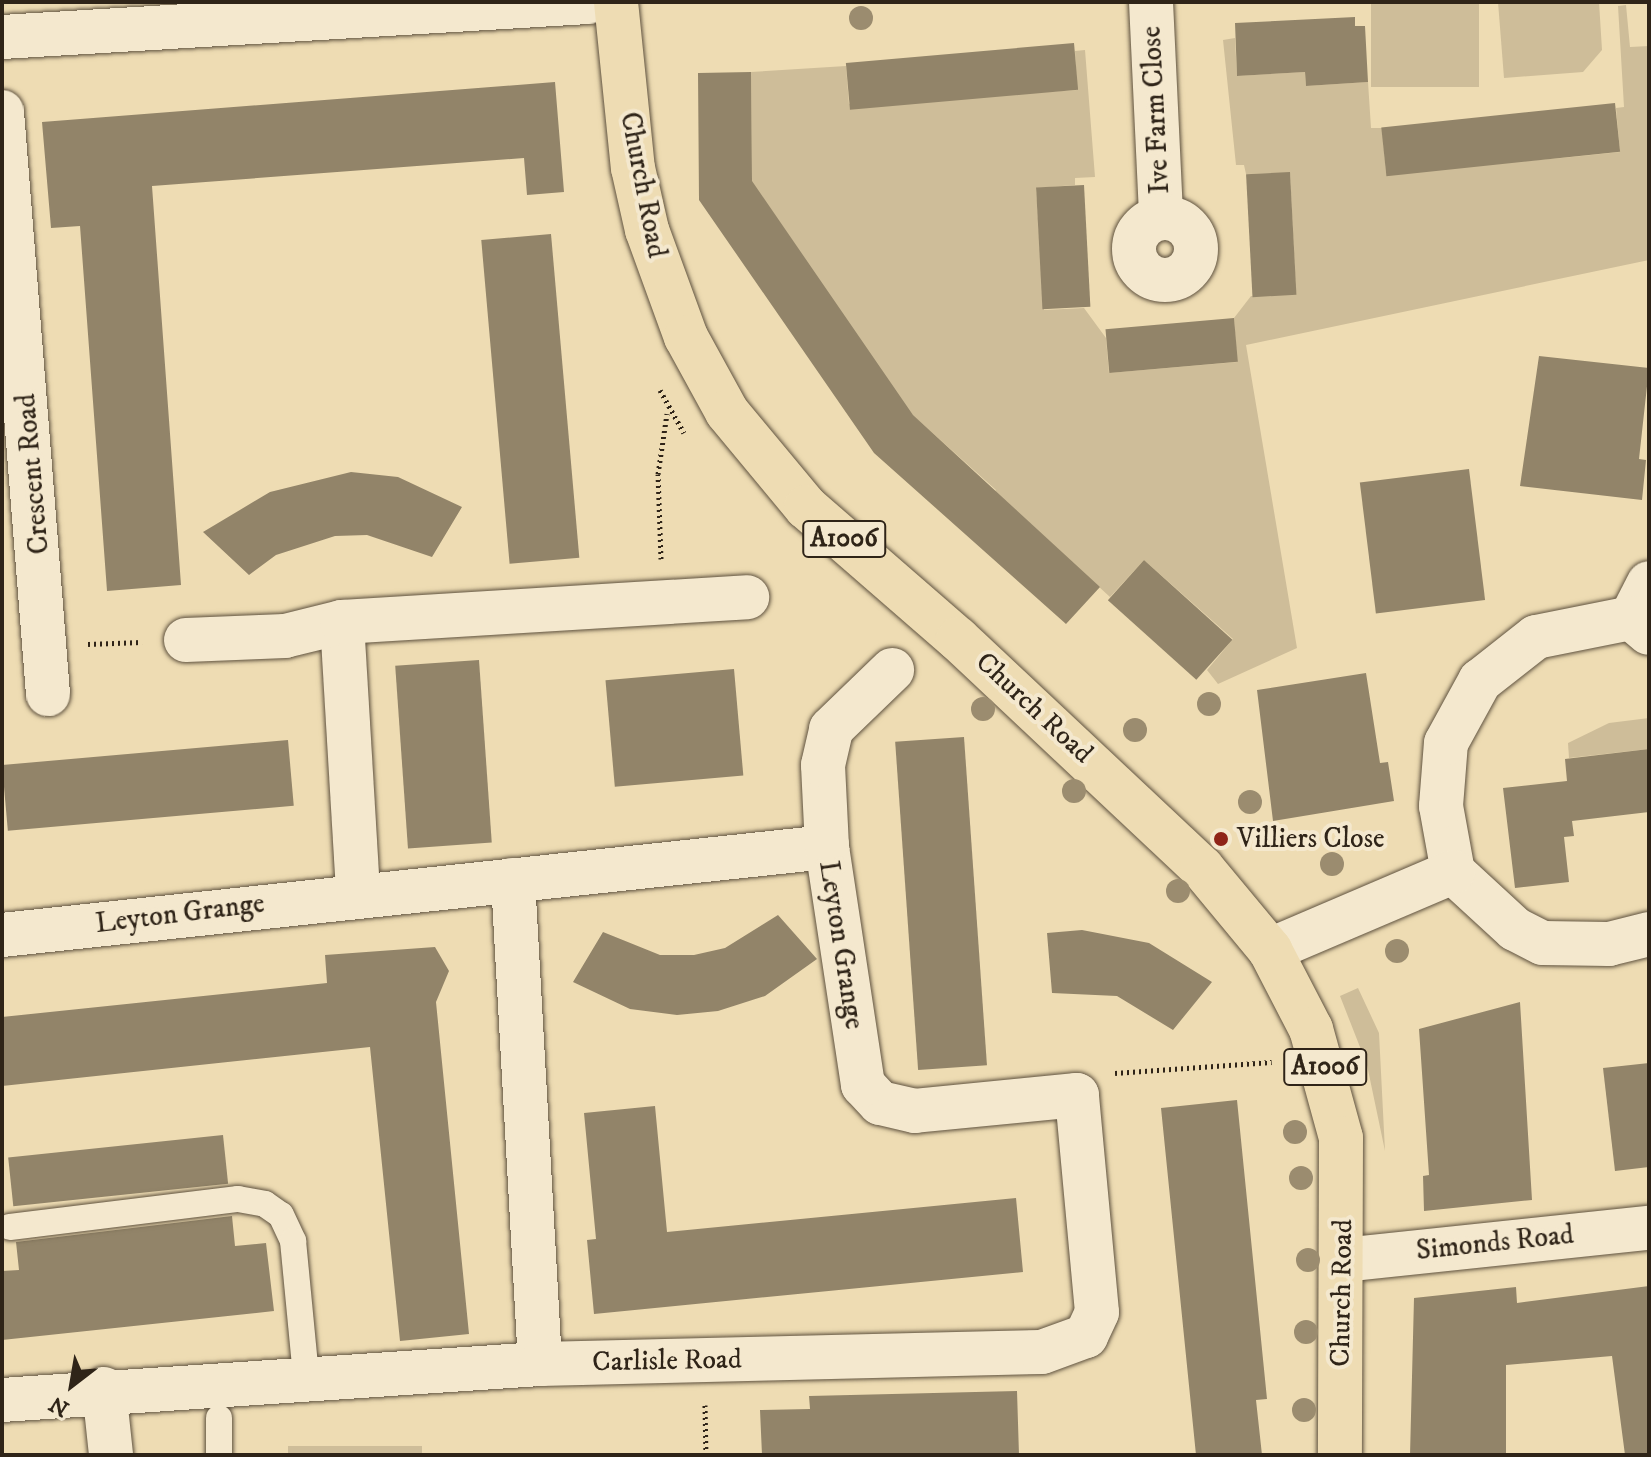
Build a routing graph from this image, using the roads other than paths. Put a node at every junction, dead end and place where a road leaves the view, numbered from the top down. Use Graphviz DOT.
graph roads {
  1 [pos="588,2"];
  2 [pos="616,2"];
  3 [pos="1151,2"];
  4 [pos="2,37"];
  5 [pos="2,112"];
  6 [pos="1161,218"];
  7 [pos="747,597"];
  8 [pos="1643,612"];
  9 [pos="342,622"];
  10 [pos="186,640"];
  11 [pos="892,670"];
  12 [pos="48,694"];
  13 [pos="827,847"];
  14 [pos="1453,872"];
  15 [pos="513,880"];
  16 [pos="358,893"];
  17 [pos="1649,934"];
  18 [pos="2,935"];
  19 [pos="1270,950"];
  20 [pos="1077,1095"];
  21 [pos="10,1227"];
  22 [pos="1649,1228"];
  23 [pos="1342,1260"];
  24 [pos="540,1364"];
  25 [pos="306,1376"];
  26 [pos="104,1389"];
  27 [pos="2,1400"];
  28 [pos="219,1418"];
  29 [pos="111,1455"];
  30 [pos="219,1455"];
  31 [pos="1340,1455"];
  1 -- 4 [label="street"];
  2 -- 19 [label="main road, Church Road / A1006"];
  3 -- 6 [label="street, Ive Farm Close"];
  5 -- 12 [label="street, Crescent Road"];
  7 -- 9 [label="street"];
  8 -- 14 [label="street"];
  9 -- 10 [label="street"];
  9 -- 16 [label="street"];
  11 -- 13 [label="street"];
  13 -- 15 [label="street, Leyton Grange"];
  13 -- 20 [label="street, Leyton Grange"];
  14 -- 17 [label="street"];
  14 -- 19 [label="street"];
  15 -- 16 [label="street, Leyton Grange"];
  15 -- 24 [label="street"];
  16 -- 18 [label="street, Leyton Grange"];
  19 -- 23 [label="main road, Church Road / A1006"];
  20 -- 24 [label="street, Carlisle Road"];
  21 -- 25 [label="lane"];
  22 -- 23 [label="street, Simonds Road"];
  23 -- 31 [label="main road, Church Road / A1006"];
  24 -- 25 [label="street, Carlisle Road"];
  25 -- 26 [label="street, Carlisle Road"];
  26 -- 27 [label="street, Carlisle Road"];
  26 -- 29 [label="street"];
  28 -- 30 [label="lane"];
}
